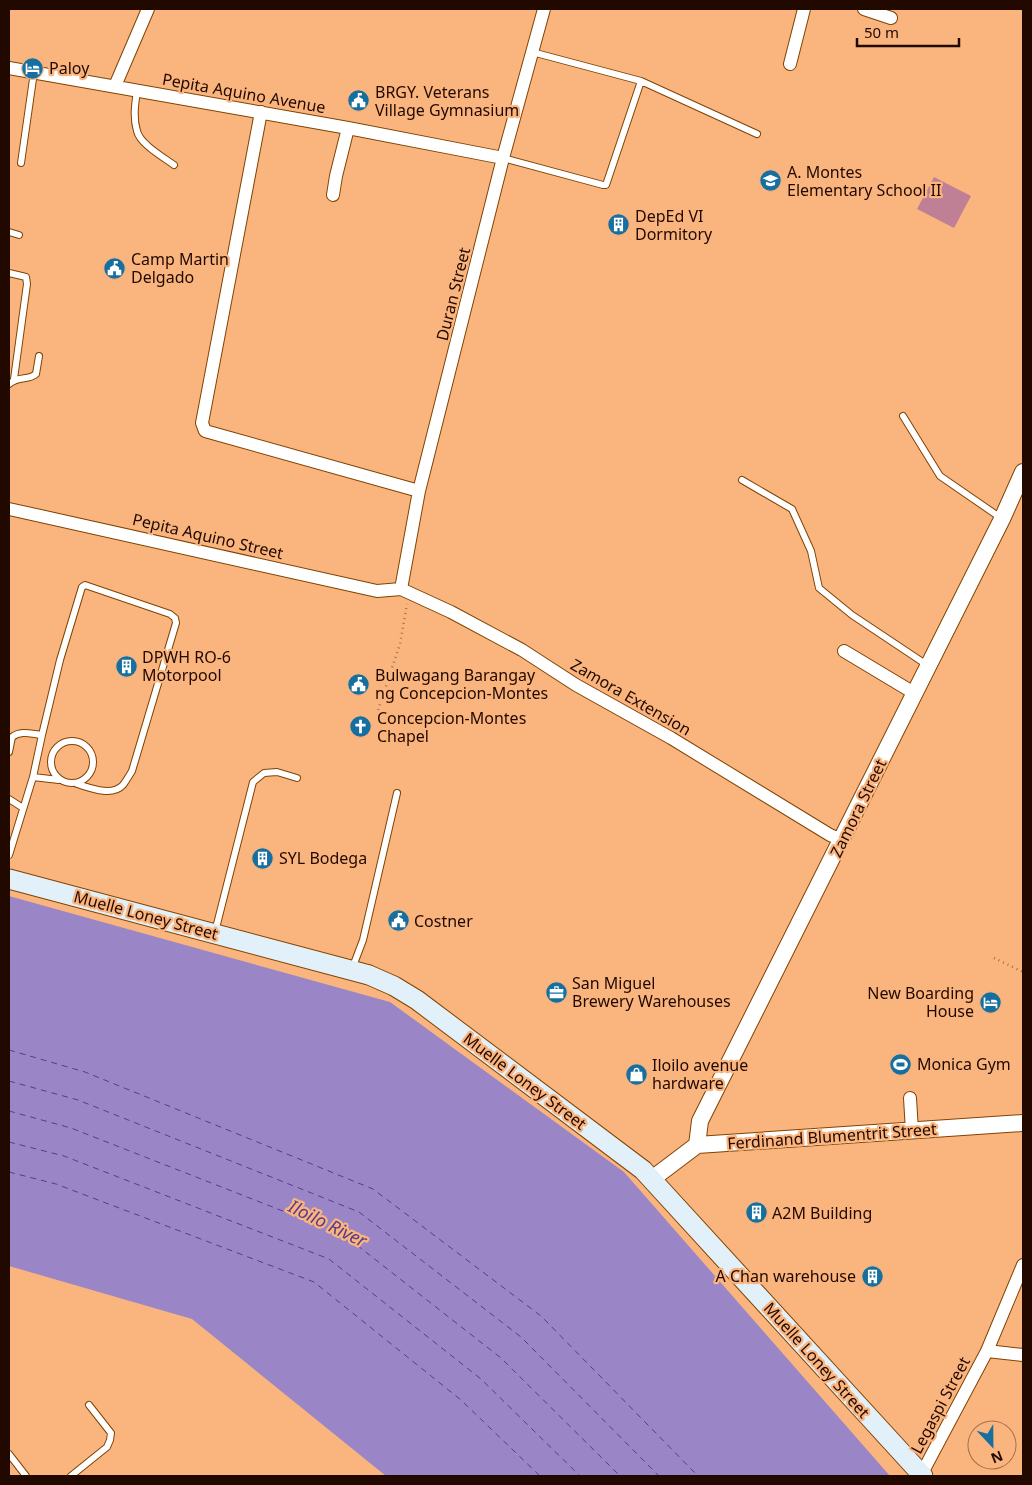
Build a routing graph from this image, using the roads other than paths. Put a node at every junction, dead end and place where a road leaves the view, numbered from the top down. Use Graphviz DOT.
graph roads {
  1 [pos="148,9"];
  2 [pos="804,9"];
  3 [pos="864,9"];
  4 [pos="540,10"];
  5 [pos="891,18"];
  6 [pos="532,52"];
  7 [pos="790,64"];
  8 [pos="9,68"];
  9 [pos="34,72"];
  10 [pos="641,81"];
  11 [pos="115,86"];
  12 [pos="136,91"];
  13 [pos="261,112"];
  14 [pos="348,128"];
  15 [pos="757,134"];
  16 [pos="504,158"];
  17 [pos="22,163"];
  18 [pos="174,165"];
  19 [pos="334,195"];
  20 [pos="9,232"];
  21 [pos="19,236"];
  22 [pos="9,273"];
  23 [pos="39,356"];
  24 [pos="14,379"];
  25 [pos="9,384"];
  26 [pos="903,416"];
  27 [pos="1023,472"];
  28 [pos="742,480"];
  29 [pos="420,491"];
  30 [pos="9,508"];
  31 [pos="1002,519"];
  32 [pos="405,591"];
  33 [pos="844,651"];
  34 [pos="928,665"];
  35 [pos="914,693"];
  36 [pos="42,735"];
  37 [pos="9,752"];
  38 [pos="33,777"];
  39 [pos="297,778"];
  40 [pos="59,780"];
  41 [pos="77,784"];
  42 [pos="396,793"];
  43 [pos="9,799"];
  44 [pos="23,808"];
  45 [pos="842,840"];
  46 [pos="9,855"];
  47 [pos="9,878"];
  48 [pos="215,933"];
  49 [pos="351,970"];
  50 [pos="910,1098"];
  51 [pos="1023,1124"];
  52 [pos="912,1130"];
  53 [pos="697,1145"];
  54 [pos="652,1180"];
  55 [pos="1023,1265"];
  56 [pos="987,1351"];
  57 [pos="1023,1355"];
  58 [pos="89,1405"];
  59 [pos="9,1454"];
  60 [pos="26,1476"];
  61 [pos="71,1476"];
  62 [pos="922,1476"];
  1 -- 11 [label="street"];
  2 -- 7 [label="street"];
  3 -- 5 [label="street"];
  4 -- 6 [label="street, Duran Street"];
  6 -- 10 [label="lane"];
  6 -- 16 [label="street, Duran Street"];
  8 -- 9 [label="street, Pepita Aquino Avenue"];
  9 -- 11 [label="street, Pepita Aquino Avenue"];
  9 -- 17 [label="lane"];
  10 -- 15 [label="lane"];
  10 -- 16 [label="lane"];
  11 -- 12 [label="street, Pepita Aquino Avenue"];
  12 -- 13 [label="street, Pepita Aquino Avenue"];
  12 -- 18 [label="lane"];
  13 -- 14 [label="street, Pepita Aquino Avenue"];
  13 -- 29 [label="street"];
  14 -- 16 [label="street, Pepita Aquino Avenue"];
  14 -- 19 [label="street"];
  16 -- 29 [label="street, Duran Street"];
  20 -- 21 [label="lane"];
  22 -- 24 [label="lane"];
  23 -- 24 [label="lane"];
  24 -- 25 [label="lane"];
  26 -- 31 [label="lane"];
  27 -- 31 [label="street, Zamora Street"];
  28 -- 34 [label="lane"];
  29 -- 32 [label="street, Duran Street"];
  30 -- 32 [label="street, Pepita Aquino Street"];
  31 -- 34 [label="street, Zamora Street"];
  32 -- 45 [label="street, Zamora Extension"];
  33 -- 35 [label="street"];
  34 -- 35 [label="street, Zamora Street"];
  35 -- 45 [label="street, Zamora Street"];
  36 -- 37 [label="lane"];
  36 -- 38 [label="lane"];
  36 -- 41 [label="lane"];
  38 -- 40 [label="lane"];
  38 -- 44 [label="lane"];
  39 -- 48 [label="lane"];
  40 -- 41 [label="lane"];
  40 -- 41 [label="lane"];
  42 -- 49 [label="lane"];
  43 -- 44 [label="lane"];
  44 -- 46 [label="lane"];
  45 -- 53 [label="street, Zamora Street"];
  47 -- 48 [label="main road, Muelle Loney Street"];
  48 -- 49 [label="main road, Muelle Loney Street"];
  49 -- 54 [label="main road, Muelle Loney Street"];
  50 -- 52 [label="street"];
  51 -- 52 [label="street, Ferdinand Blumentrit Street"];
  52 -- 53 [label="street, Ferdinand Blumentrit Street"];
  53 -- 54 [label="street"];
  54 -- 62 [label="main road, Muelle Loney Street"];
  55 -- 56 [label="street, Legaspi Street"];
  56 -- 57 [label="street, Legaspi Street"];
  56 -- 62 [label="street, Legaspi Street"];
  58 -- 61 [label="lane"];
  59 -- 60 [label="lane"];
}
